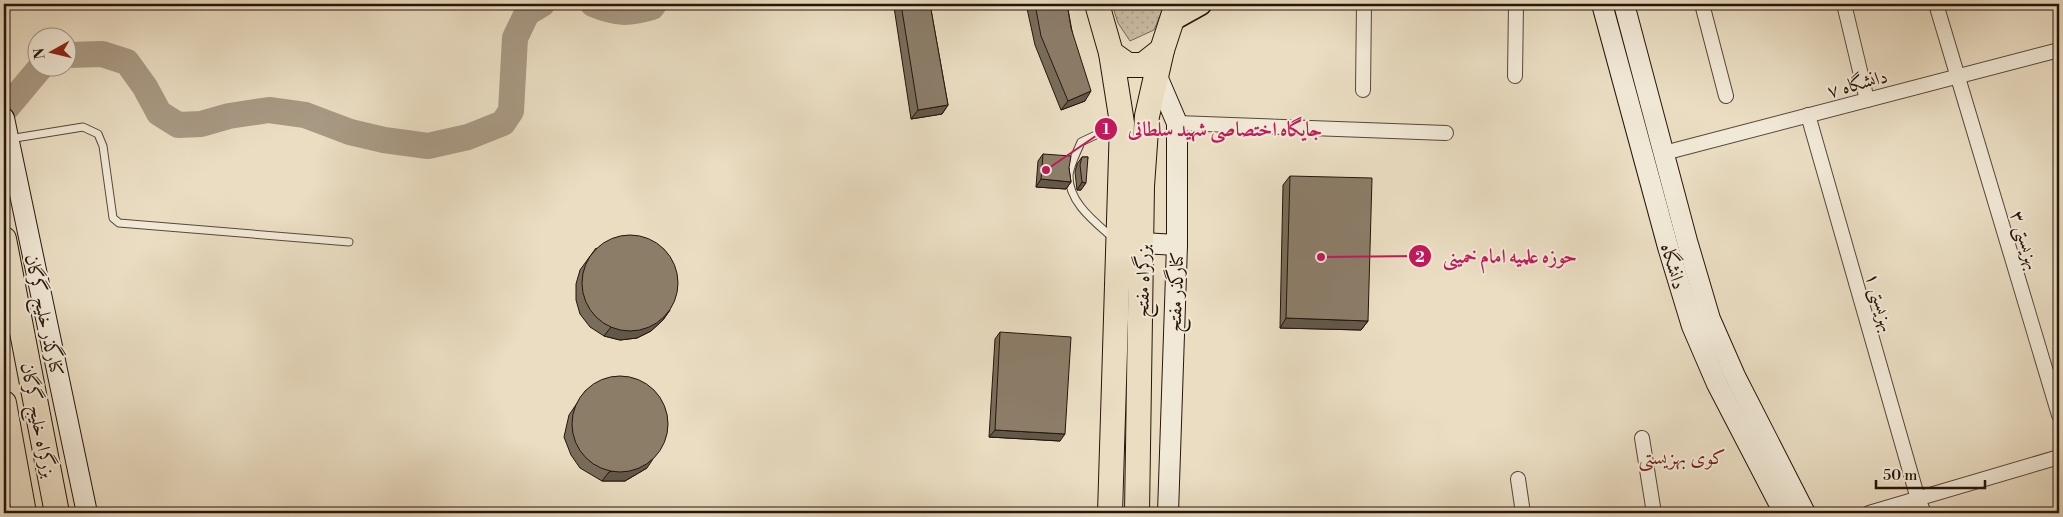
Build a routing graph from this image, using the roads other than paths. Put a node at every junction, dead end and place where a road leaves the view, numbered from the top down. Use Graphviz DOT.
graph roads {
  1 [pos="1097,4"];
  2 [pos="1200,4"];
  3 [pos="1364,4"];
  4 [pos="1516,4"];
  5 [pos="1602,4"];
  6 [pos="1624,4"];
  7 [pos="1702,4"];
  8 [pos="1844,4"];
  9 [pos="1936,4"];
  10 [pos="1175,11"];
  11 [pos="1162,50"];
  12 [pos="2059,50"];
  13 [pos="1111,53"];
  14 [pos="1156,74"];
  15 [pos="1515,76"];
  16 [pos="1957,76"];
  17 [pos="1363,90"];
  18 [pos="1726,96"];
  19 [pos="1867,100"];
  20 [pos="1808,115"];
  21 [pos="1122,123"];
  22 [pos="1177,123"];
  23 [pos="6,128"];
  24 [pos="1446,133"];
  25 [pos="1664,153"];
  26 [pos="4,239"];
  27 [pos="349,242"];
  28 [pos="1118,243"];
  29 [pos="1142,243"];
  30 [pos="1177,245"];
  31 [pos="4,403"];
  32 [pos="2059,415"];
  33 [pos="4,430"];
  34 [pos="1642,438"];
  35 [pos="14,457"];
  36 [pos="2059,457"];
  37 [pos="1518,479"];
  38 [pos="1918,499"];
  39 [pos="24,513"];
  40 [pos="57,513"];
  41 [pos="87,513"];
  42 [pos="1110,513"];
  43 [pos="1137,513"];
  44 [pos="1168,513"];
  45 [pos="1523,513"];
  46 [pos="1654,513"];
  47 [pos="1784,513"];
  48 [pos="1805,513"];
  49 [pos="1869,513"];
  50 [pos="1924,513"];
  1 -- 13 [label="highway, بزرگراه مفتح"];
  2 -- 10 [label="main road"];
  3 -- 17 [label="street"];
  4 -- 15 [label="street"];
  5 -- 47 [label="main road, دانشگاه"];
  6 -- 25 [label="main road, دانشگاه"];
  7 -- 18 [label="street"];
  8 -- 19 [label="street"];
  9 -- 16 [label="street, ۳ بهزیستی"];
  10 -- 11 [label="highway, بزرگراه مفتح"];
  11 -- 13 [label="highway"];
  11 -- 14 [label="highway, بزرگراه مفتح"];
  12 -- 16 [label="street, ۷ دانشگاه"];
  13 -- 21 [label="highway, بزرگراه مفتح"];
  14 -- 22 [label="main road, کنارگذر مفتح"];
  14 -- 29 [label="highway, بزرگراه مفتح"];
  16 -- 19 [label="street, ۷ دانشگاه"];
  16 -- 32 [label="street, ۳ بهزیستی"];
  19 -- 20 [label="street, ۷ دانشگاه"];
  20 -- 25 [label="street, ۷ دانشگاه"];
  20 -- 38 [label="street, ۱ بهزیستی"];
  21 -- 28 [label="highway, بزرگراه مفتح"];
  21 -- 28 [label="lane"];
  22 -- 24 [label="street"];
  22 -- 30 [label="main road, کنارگذر مفتح"];
  23 -- 27 [label="lane"];
  23 -- 41 [label="main road, کنارگذر خلیج گرگان"];
  25 -- 48 [label="main road, دانشگاه"];
  26 -- 40 [label="highway, بزرگراه خلیج گرگان"];
  28 -- 42 [label="highway, بزرگراه مفتح"];
  29 -- 30 [label="main road"];
  29 -- 43 [label="highway, بزرگراه مفتح"];
  30 -- 44 [label="main road, کنارگذر مفتح"];
  31 -- 35 [label="highway, بزرگراه خلیج گرگان"];
  33 -- 35 [label="main road"];
  34 -- 46 [label="street"];
  35 -- 39 [label="highway, بزرگراه خلیج گرگان"];
  36 -- 38 [label="street"];
  37 -- 45 [label="street"];
  38 -- 49 [label="street"];
  38 -- 50 [label="street, ۱ بهزیستی"];
}
